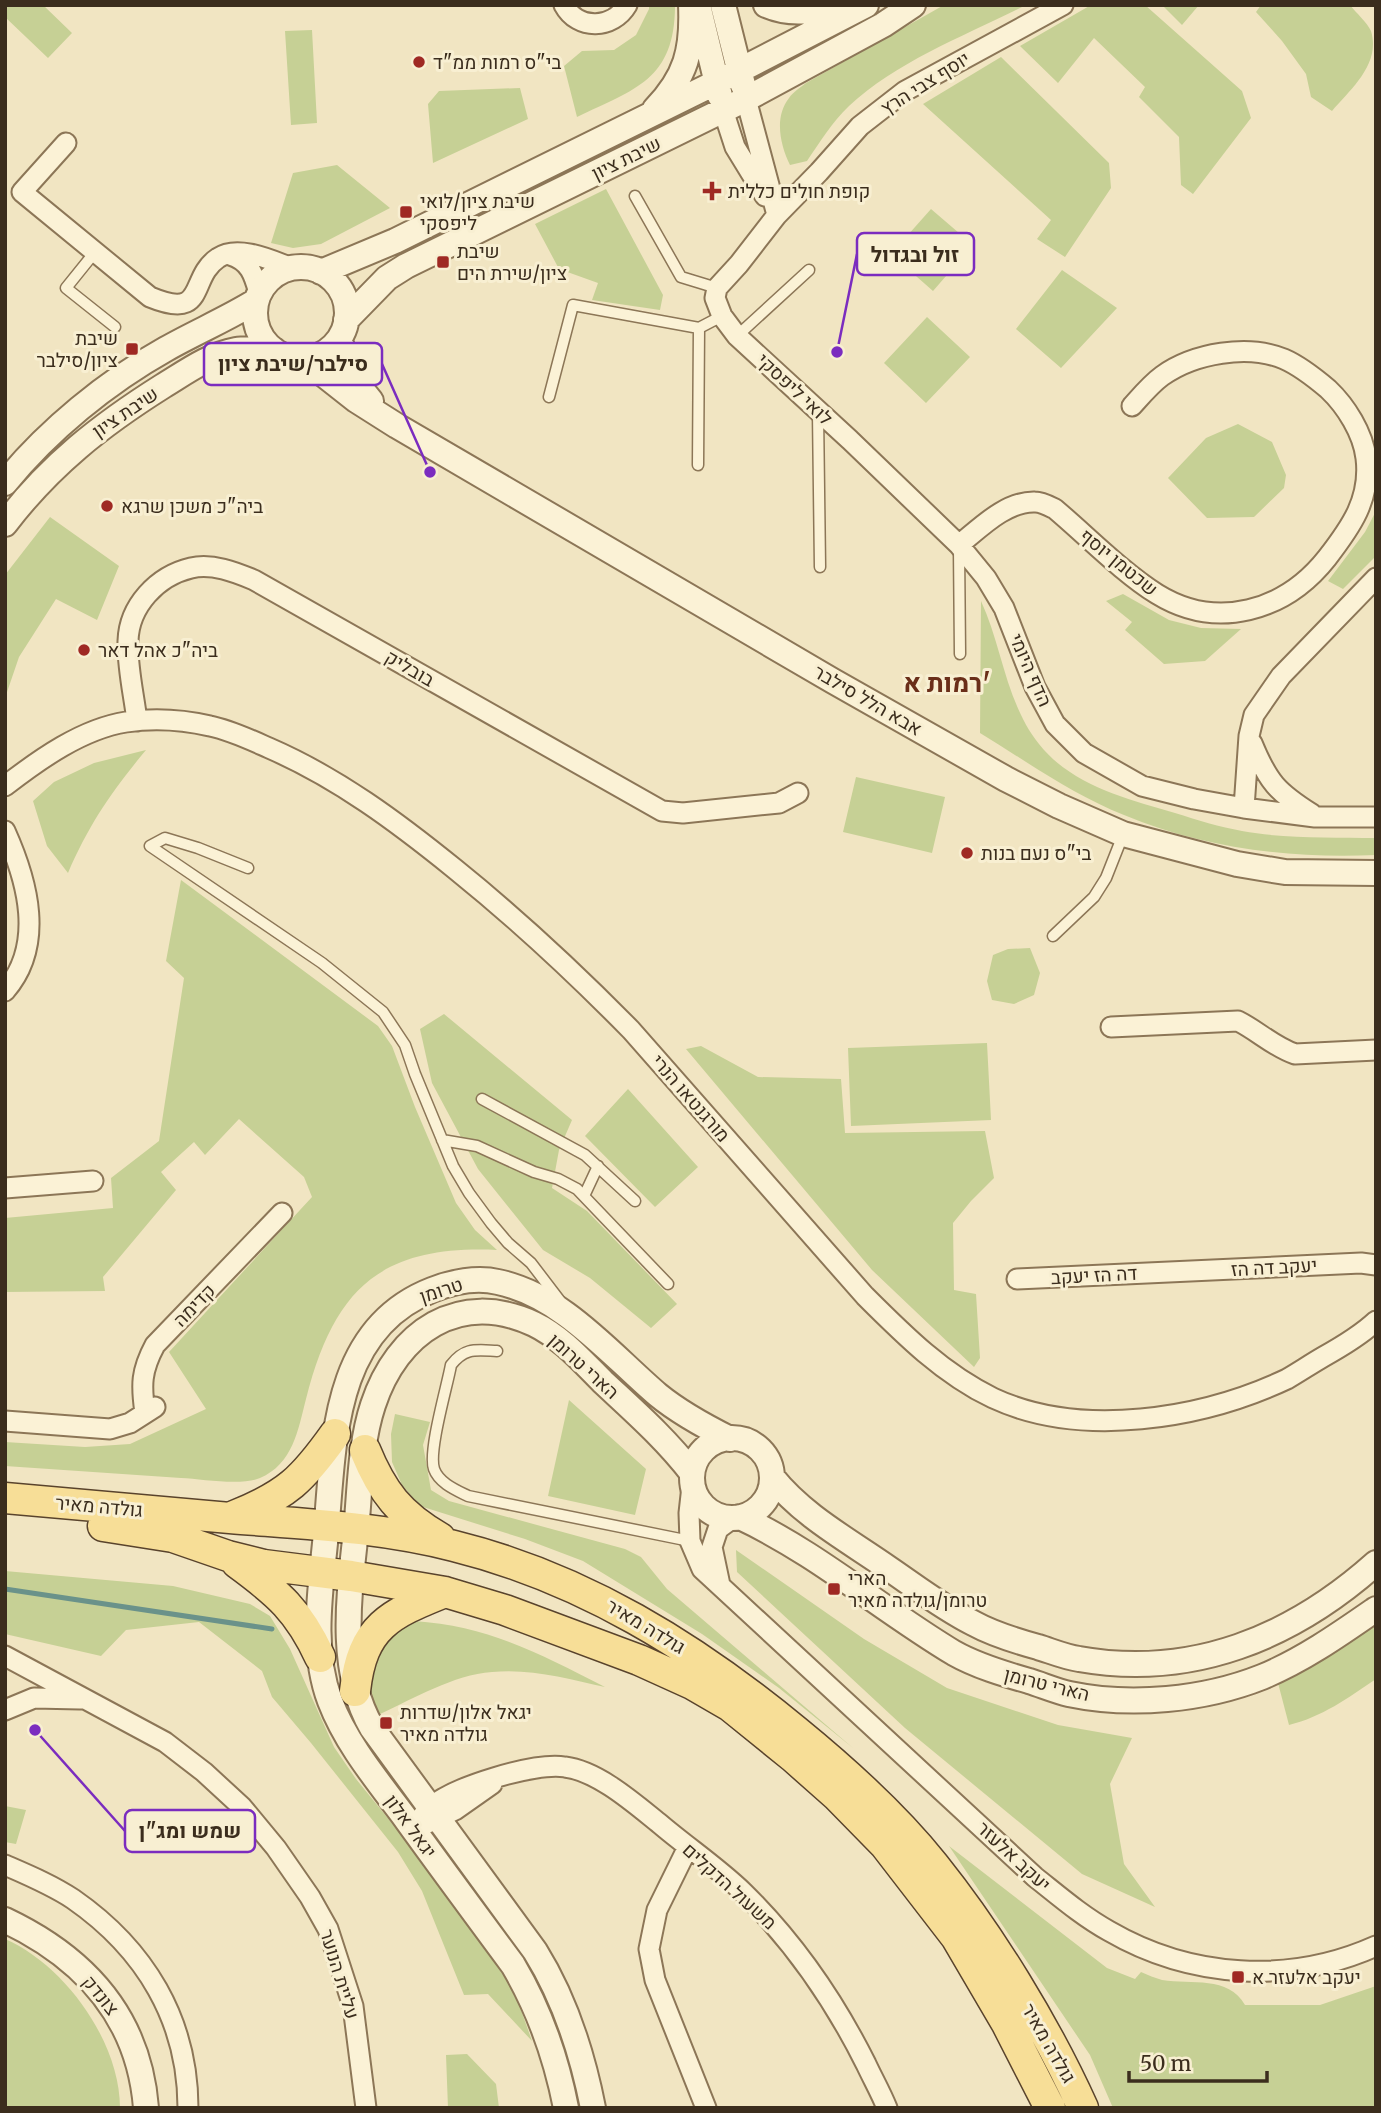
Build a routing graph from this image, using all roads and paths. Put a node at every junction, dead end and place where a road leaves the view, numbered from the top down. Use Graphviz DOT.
graph roads {
  1 [pos="564,5"];
  2 [pos="627,5"];
  3 [pos="691,5"];
  4 [pos="698,5"];
  5 [pos="723,5"];
  6 [pos="766,5"];
  7 [pos="845,5"];
  8 [pos="866,5"];
  9 [pos="913,5"];
  10 [pos="1063,5"];
  11 [pos="739,71"];
  12 [pos="717,82"];
  13 [pos="746,99"];
  14 [pos="723,110"];
  15 [pos="649,116"];
  16 [pos="66,143"];
  17 [pos="635,196"];
  18 [pos="777,215"];
  19 [pos="95,252"];
  20 [pos="225,255"];
  21 [pos="292,268"];
  22 [pos="808,270"];
  23 [pos="321,272"];
  24 [pos="717,288"];
  25 [pos="258,297"];
  26 [pos="722,316"];
  27 [pos="115,327"];
  28 [pos="699,328"];
  29 [pos="343,329"];
  30 [pos="737,336"];
  31 [pos="274,350"];
  32 [pos="304,359"];
  33 [pos="549,397"];
  34 [pos="1132,406"];
  35 [pos="818,410"];
  36 [pos="397,426"];
  37 [pos="698,464"];
  38 [pos="5,483"];
  39 [pos="5,524"];
  40 [pos="959,545"];
  41 [pos="820,567"];
  42 [pos="1376,578"];
  43 [pos="960,654"];
  44 [pos="137,722"];
  45 [pos="1249,736"];
  46 [pos="5,786"];
  47 [pos="798,793"];
  48 [pos="1244,808"];
  49 [pos="1315,817"];
  50 [pos="1376,817"];
  51 [pos="5,831"];
  52 [pos="1123,834"];
  53 [pos="248,868"];
  54 [pos="1376,873"];
  55 [pos="1053,936"];
  56 [pos="5,992"];
  57 [pos="1111,1027"];
  58 [pos="1376,1050"];
  59 [pos="482,1099"];
  60 [pos="442,1140"];
  61 [pos="598,1166"];
  62 [pos="93,1181"];
  63 [pos="5,1188"];
  64 [pos="584,1196"];
  65 [pos="635,1200"];
  66 [pos="282,1213"];
  67 [pos="1376,1265"];
  68 [pos="1172,1272"];
  69 [pos="1017,1279"];
  70 [pos="667,1284"];
  71 [pos="1376,1321"];
  72 [pos="575,1322"];
  73 [pos="609,1350"];
  74 [pos="497,1351"];
  75 [pos="5,1421"];
  76 [pos="335,1434"];
  77 [pos="730,1439"];
  78 [pos="365,1450"];
  79 [pos="772,1477"];
  80 [pos="692,1480"];
  81 [pos="5,1497"];
  82 [pos="5,1518"];
  83 [pos="230,1518"];
  84 [pos="736,1518"];
  85 [pos="327,1525"];
  86 [pos="356,1529"];
  87 [pos="690,1541"];
  88 [pos="455,1546"];
  89 [pos="228,1556"];
  90 [pos="1376,1563"];
  91 [pos="337,1574"];
  92 [pos="720,1586"];
  93 [pos="445,1592"];
  94 [pos="1376,1609"];
  95 [pos="5,1656"];
  96 [pos="320,1657"];
  97 [pos="355,1691"];
  98 [pos="85,1699"];
  99 [pos="5,1710"];
  100 [pos="435,1814"];
  101 [pos="413,1828"];
  102 [pos="688,1847"];
  103 [pos="5,1865"];
  104 [pos="5,1920"];
  105 [pos="1376,1945"];
  106 [pos="146,2108"];
  107 [pos="188,2108"];
  108 [pos="366,2108"];
  109 [pos="566,2108"];
  110 [pos="593,2108"];
  111 [pos="706,2108"];
  112 [pos="887,2108"];
  113 [pos="1050,2108"];
  114 [pos="1083,2108"];
  1 -- 2 [label="street"];
  3 -- 15 [label="street"];
  4 -- 12 [label="street"];
  5 -- 11 [label="street"];
  6 -- 7 [label="street"];
  8 -- 11 [label="street"];
  9 -- 13 [label="street, שיבת ציון"];
  10 -- 18 [label="street, יוסף צבי הרץ"];
  11 -- 12 [label="street, שיבת ציון"];
  11 -- 13 [label="street"];
  12 -- 14 [label="street"];
  12 -- 15 [label="street, שיבת ציון"];
  13 -- 14 [label="street, שיבת ציון"];
  13 -- 18 [label="street"];
  14 -- 18 [label="street"];
  14 -- 29 [label="street, שיבת ציון"];
  15 -- 23 [label="street, שיבת ציון"];
  16 -- 19 [label="street"];
  17 -- 24 [label="lane"];
  18 -- 24 [label="street"];
  19 -- 20 [label="street"];
  19 -- 27 [label="lane"];
  20 -- 21 [label="street"];
  20 -- 25 [label="street"];
  21 -- 23 [label="street"];
  21 -- 25 [label="street"];
  22 -- 30 [label="lane"];
  23 -- 29 [label="street"];
  24 -- 26 [label="street, לואי ליפסקי"];
  25 -- 31 [label="street"];
  25 -- 38 [label="street, שיבת ציון"];
  26 -- 28 [label="lane"];
  26 -- 30 [label="street, לואי ליפסקי"];
  28 -- 33 [label="lane"];
  28 -- 37 [label="lane"];
  29 -- 32 [label="street"];
  29 -- 36 [label="street, אבא הלל סילבר"];
  30 -- 35 [label="street, לואי ליפסקי"];
  31 -- 32 [label="street"];
  31 -- 39 [label="street, שיבת ציון"];
  32 -- 36 [label="street, אבא הלל סילבר"];
  34 -- 40 [label="street, שכטמן יוסף"];
  35 -- 40 [label="street, לואי ליפסקי"];
  35 -- 41 [label="lane"];
  36 -- 52 [label="street, אבא הלל סילבר"];
  40 -- 43 [label="lane"];
  40 -- 48 [label="street, הדף היומי"];
  42 -- 45 [label="street"];
  44 -- 46 [label="street, מורגנטאו הנרי"];
  44 -- 47 [label="street, בובליק"];
  44 -- 71 [label="street, מורגנטאו הנרי"];
  45 -- 48 [label="street"];
  45 -- 49 [label="street"];
  48 -- 49 [label="street, הדף היומי"];
  49 -- 50 [label="street, הדף היומי"];
  51 -- 56 [label="street"];
  52 -- 54 [label="street, אבא הלל סילבר"];
  52 -- 55 [label="lane"];
  53 -- 60 [label="lane"];
  57 -- 58 [label="street"];
  59 -- 61 [label="lane"];
  60 -- 64 [label="lane"];
  60 -- 72 [label="lane"];
  61 -- 64 [label="lane"];
  61 -- 65 [label="lane"];
  62 -- 63 [label="street"];
  64 -- 70 [label="lane"];
  66 -- 75 [label="street, קדימה"];
  67 -- 68 [label="street, יעקב דה הז"];
  68 -- 69 [label="street, דה הז יעקב"];
  72 -- 73 [label="street, טרומן"];
  72 -- 76 [label="street, טרומן"];
  73 -- 77 [label="street, הארי טרומן"];
  74 -- 87 [label="lane"];
  76 -- 83 [label="main road"];
  76 -- 85 [label="street"];
  77 -- 79 [label="street"];
  77 -- 80 [label="street"];
  78 -- 80 [label="street, הארי טרומן"];
  78 -- 86 [label="street, הארי טרומן"];
  78 -- 88 [label="main road"];
  79 -- 84 [label="street"];
  79 -- 90 [label="street, הארי טרומן"];
  80 -- 84 [label="street"];
  80 -- 87 [label="street, יעקב אלעזר"];
  81 -- 83 [label="main road, גולדה מאיר"];
  82 -- 89 [label="main road, גולדה מאיר"];
  83 -- 85 [label="main road, גולדה מאיר"];
  84 -- 92 [label="street"];
  84 -- 94 [label="street, הארי טרומן"];
  85 -- 86 [label="main road, גולדה מאיר"];
  85 -- 91 [label="street, יגאל אלון"];
  86 -- 88 [label="main road, גולדה מאיר"];
  86 -- 91 [label="street, הארי טרומן"];
  87 -- 92 [label="street, יעקב אלעזר"];
  88 -- 114 [label="main road, גולדה מאיר"];
  89 -- 91 [label="main road, גולדה מאיר"];
  89 -- 96 [label="main road"];
  91 -- 93 [label="main road, גולדה מאיר"];
  91 -- 96 [label="street, יגאל אלון"];
  91 -- 97 [label="street, יגאל אלון"];
  92 -- 105 [label="street, יעקב אלעזר"];
  93 -- 97 [label="main road"];
  93 -- 113 [label="main road, גולדה מאיר"];
  95 -- 98 [label="street, עליית הנוער"];
  96 -- 101 [label="street, יגאל אלון"];
  97 -- 100 [label="street, יגאל אלון"];
  98 -- 99 [label="street, עליית הנוער"];
  98 -- 108 [label="street, עליית הנוער"];
  100 -- 101 [label="street, משעול הדקלים"];
  100 -- 102 [label="street, משעול הדקלים"];
  100 -- 110 [label="street, יגאל אלון"];
  101 -- 109 [label="street, יגאל אלון"];
  102 -- 111 [label="street"];
  102 -- 112 [label="street, משעול הדקלים"];
  103 -- 107 [label="street"];
  104 -- 106 [label="street, צונדק"];
}
